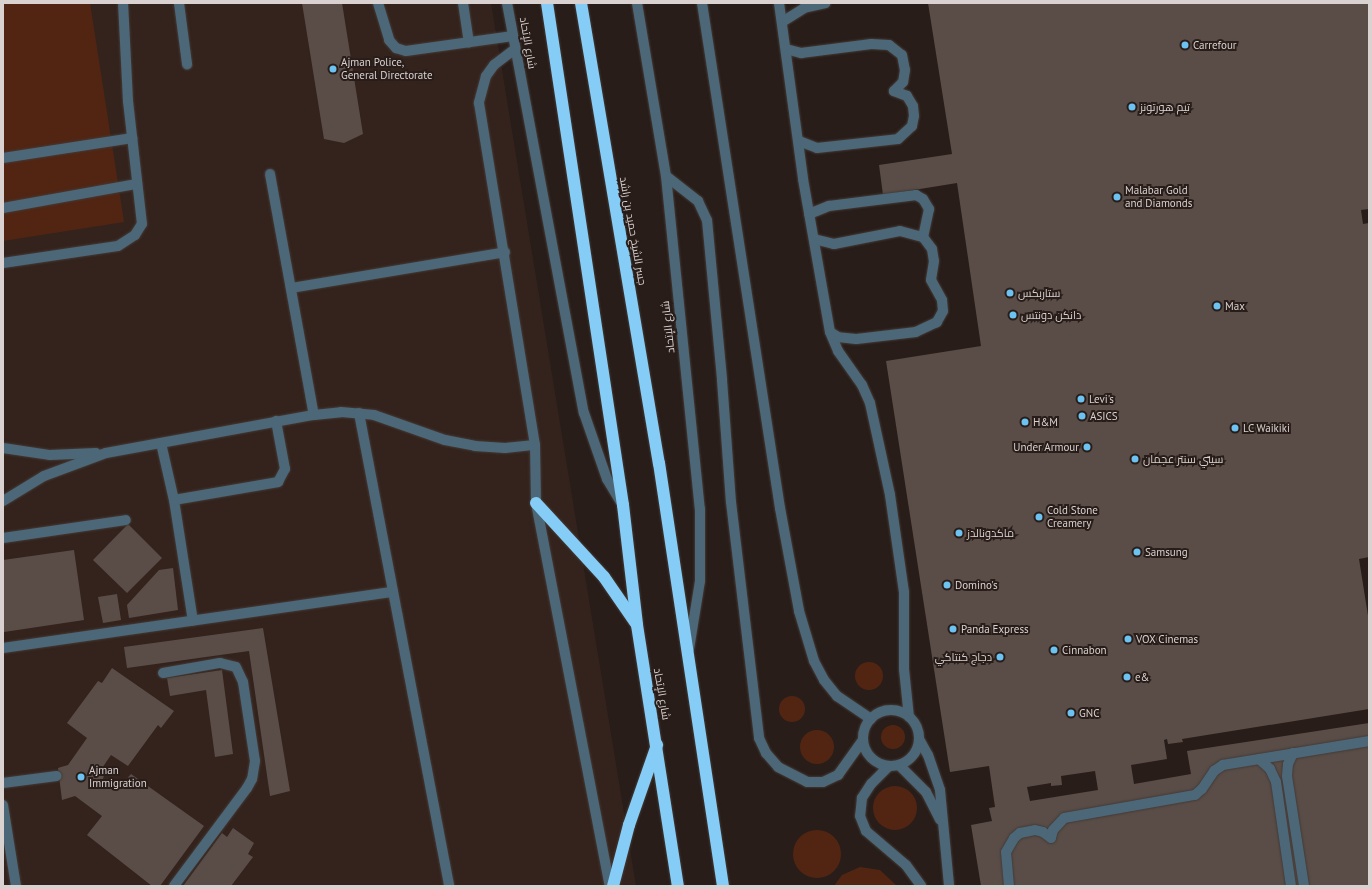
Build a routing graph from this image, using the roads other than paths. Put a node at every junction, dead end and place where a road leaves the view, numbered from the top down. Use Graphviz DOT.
graph roads {
  1 [pos="123,3"];
  2 [pos="179,3"];
  3 [pos="378,3"];
  4 [pos="463,3"];
  5 [pos="507,3"];
  6 [pos="547,3"];
  7 [pos="581,3"];
  8 [pos="638,3"];
  9 [pos="702,3"];
  10 [pos="779,3"];
  11 [pos="825,3"];
  12 [pos="782,22"];
  13 [pos="513,36"];
  14 [pos="469,43"];
  15 [pos="515,49"];
  16 [pos="786,49"];
  17 [pos="187,64"];
  18 [pos="132,138"];
  19 [pos="799,141"];
  20 [pos="3,158"];
  21 [pos="270,174"];
  22 [pos="666,176"];
  23 [pos="137,184"];
  24 [pos="3,208"];
  25 [pos="809,214"];
  26 [pos="923,237"];
  27 [pos="814,239"];
  28 [pos="505,252"];
  29 [pos="3,263"];
  30 [pos="291,288"];
  31 [pos="830,332"];
  32 [pos="360,413"];
  33 [pos="314,415"];
  34 [pos="276,421"];
  35 [pos="161,443"];
  36 [pos="535,444"];
  37 [pos="3,448"];
  38 [pos="106,453"];
  39 [pos="660,462"];
  40 [pos="174,500"];
  41 [pos="3,501"];
  42 [pos="536,503"];
  43 [pos="623,505"];
  44 [pos="126,520"];
  45 [pos="3,538"];
  46 [pos="393,592"];
  47 [pos="193,620"];
  48 [pos="637,625"];
  49 [pos="3,648"];
  50 [pos="689,649"];
  51 [pos="163,673"];
  52 [pos="909,717"];
  53 [pos="871,719"];
  54 [pos="919,739"];
  55 [pos="863,740"];
  56 [pos="1369,741"];
  57 [pos="657,744"];
  58 [pos="1293,753"];
  59 [pos="1260,759"];
  60 [pos="894,766"];
  61 [pos="57,776"];
  62 [pos="3,783"];
  63 [pos="3,805"];
  64 [pos="942,826"];
  65 [pos="16,886"];
  66 [pos="174,886"];
  67 [pos="449,886"];
  68 [pos="612,886"];
  69 [pos="678,886"];
  70 [pos="723,886"];
  71 [pos="921,886"];
  72 [pos="949,886"];
  73 [pos="1009,886"];
  74 [pos="1291,886"];
  75 [pos="1304,886"];
  1 -- 18 [label="street"];
  2 -- 17 [label="street"];
  3 -- 14 [label="street"];
  4 -- 14 [label="street"];
  5 -- 13 [label="street, شارع الإتحاد"];
  6 -- 43 [label="highway, شارع الإتحاد"];
  7 -- 39 [label="highway, جسر الشيخ حميد بن راشد"];
  8 -- 22 [label="street, شارع الإتحاد"];
  9 -- 53 [label="street"];
  10 -- 12 [label="street"];
  11 -- 12 [label="street"];
  12 -- 16 [label="street"];
  13 -- 14 [label="street"];
  13 -- 15 [label="street, شارع الإتحاد"];
  15 -- 28 [label="street"];
  15 -- 43 [label="street, شارع الإتحاد"];
  16 -- 19 [label="street"];
  16 -- 19 [label="street"];
  18 -- 20 [label="street"];
  18 -- 23 [label="street"];
  19 -- 25 [label="street"];
  21 -- 30 [label="street"];
  22 -- 50 [label="street, شارع الإتحاد"];
  22 -- 55 [label="street"];
  23 -- 24 [label="street"];
  23 -- 29 [label="street"];
  25 -- 26 [label="street"];
  25 -- 27 [label="street"];
  26 -- 27 [label="street"];
  26 -- 31 [label="street"];
  27 -- 31 [label="street"];
  28 -- 30 [label="street"];
  28 -- 36 [label="street"];
  30 -- 33 [label="street"];
  31 -- 52 [label="street"];
  32 -- 33 [label="street"];
  32 -- 36 [label="street"];
  32 -- 46 [label="street"];
  33 -- 34 [label="street"];
  34 -- 35 [label="street"];
  34 -- 40 [label="street"];
  35 -- 38 [label="street"];
  35 -- 40 [label="street"];
  36 -- 42 [label="street"];
  37 -- 38 [label="street"];
  38 -- 41 [label="street"];
  39 -- 50 [label="highway, شارع الإتحاد"];
  40 -- 47 [label="street"];
  42 -- 48 [label="highway"];
  42 -- 68 [label="street"];
  43 -- 48 [label="highway, شارع الإتحاد"];
  44 -- 45 [label="street"];
  46 -- 47 [label="street"];
  46 -- 67 [label="street"];
  47 -- 49 [label="street"];
  48 -- 57 [label="highway, شارع الإتحاد"];
  50 -- 70 [label="highway, شارع الإتحاد"];
  51 -- 66 [label="street"];
  52 -- 53 [label="street"];
  52 -- 54 [label="street"];
  53 -- 55 [label="street"];
  54 -- 60 [label="street"];
  54 -- 64 [label="street"];
  55 -- 60 [label="street"];
  56 -- 58 [label="street"];
  57 -- 68 [label="highway"];
  57 -- 69 [label="highway, شارع الإتحاد"];
  58 -- 59 [label="street"];
  58 -- 75 [label="street"];
  59 -- 73 [label="street"];
  59 -- 74 [label="street"];
  60 -- 64 [label="street"];
  60 -- 71 [label="street"];
  61 -- 62 [label="street"];
  63 -- 65 [label="street"];
  64 -- 72 [label="street"];
}
